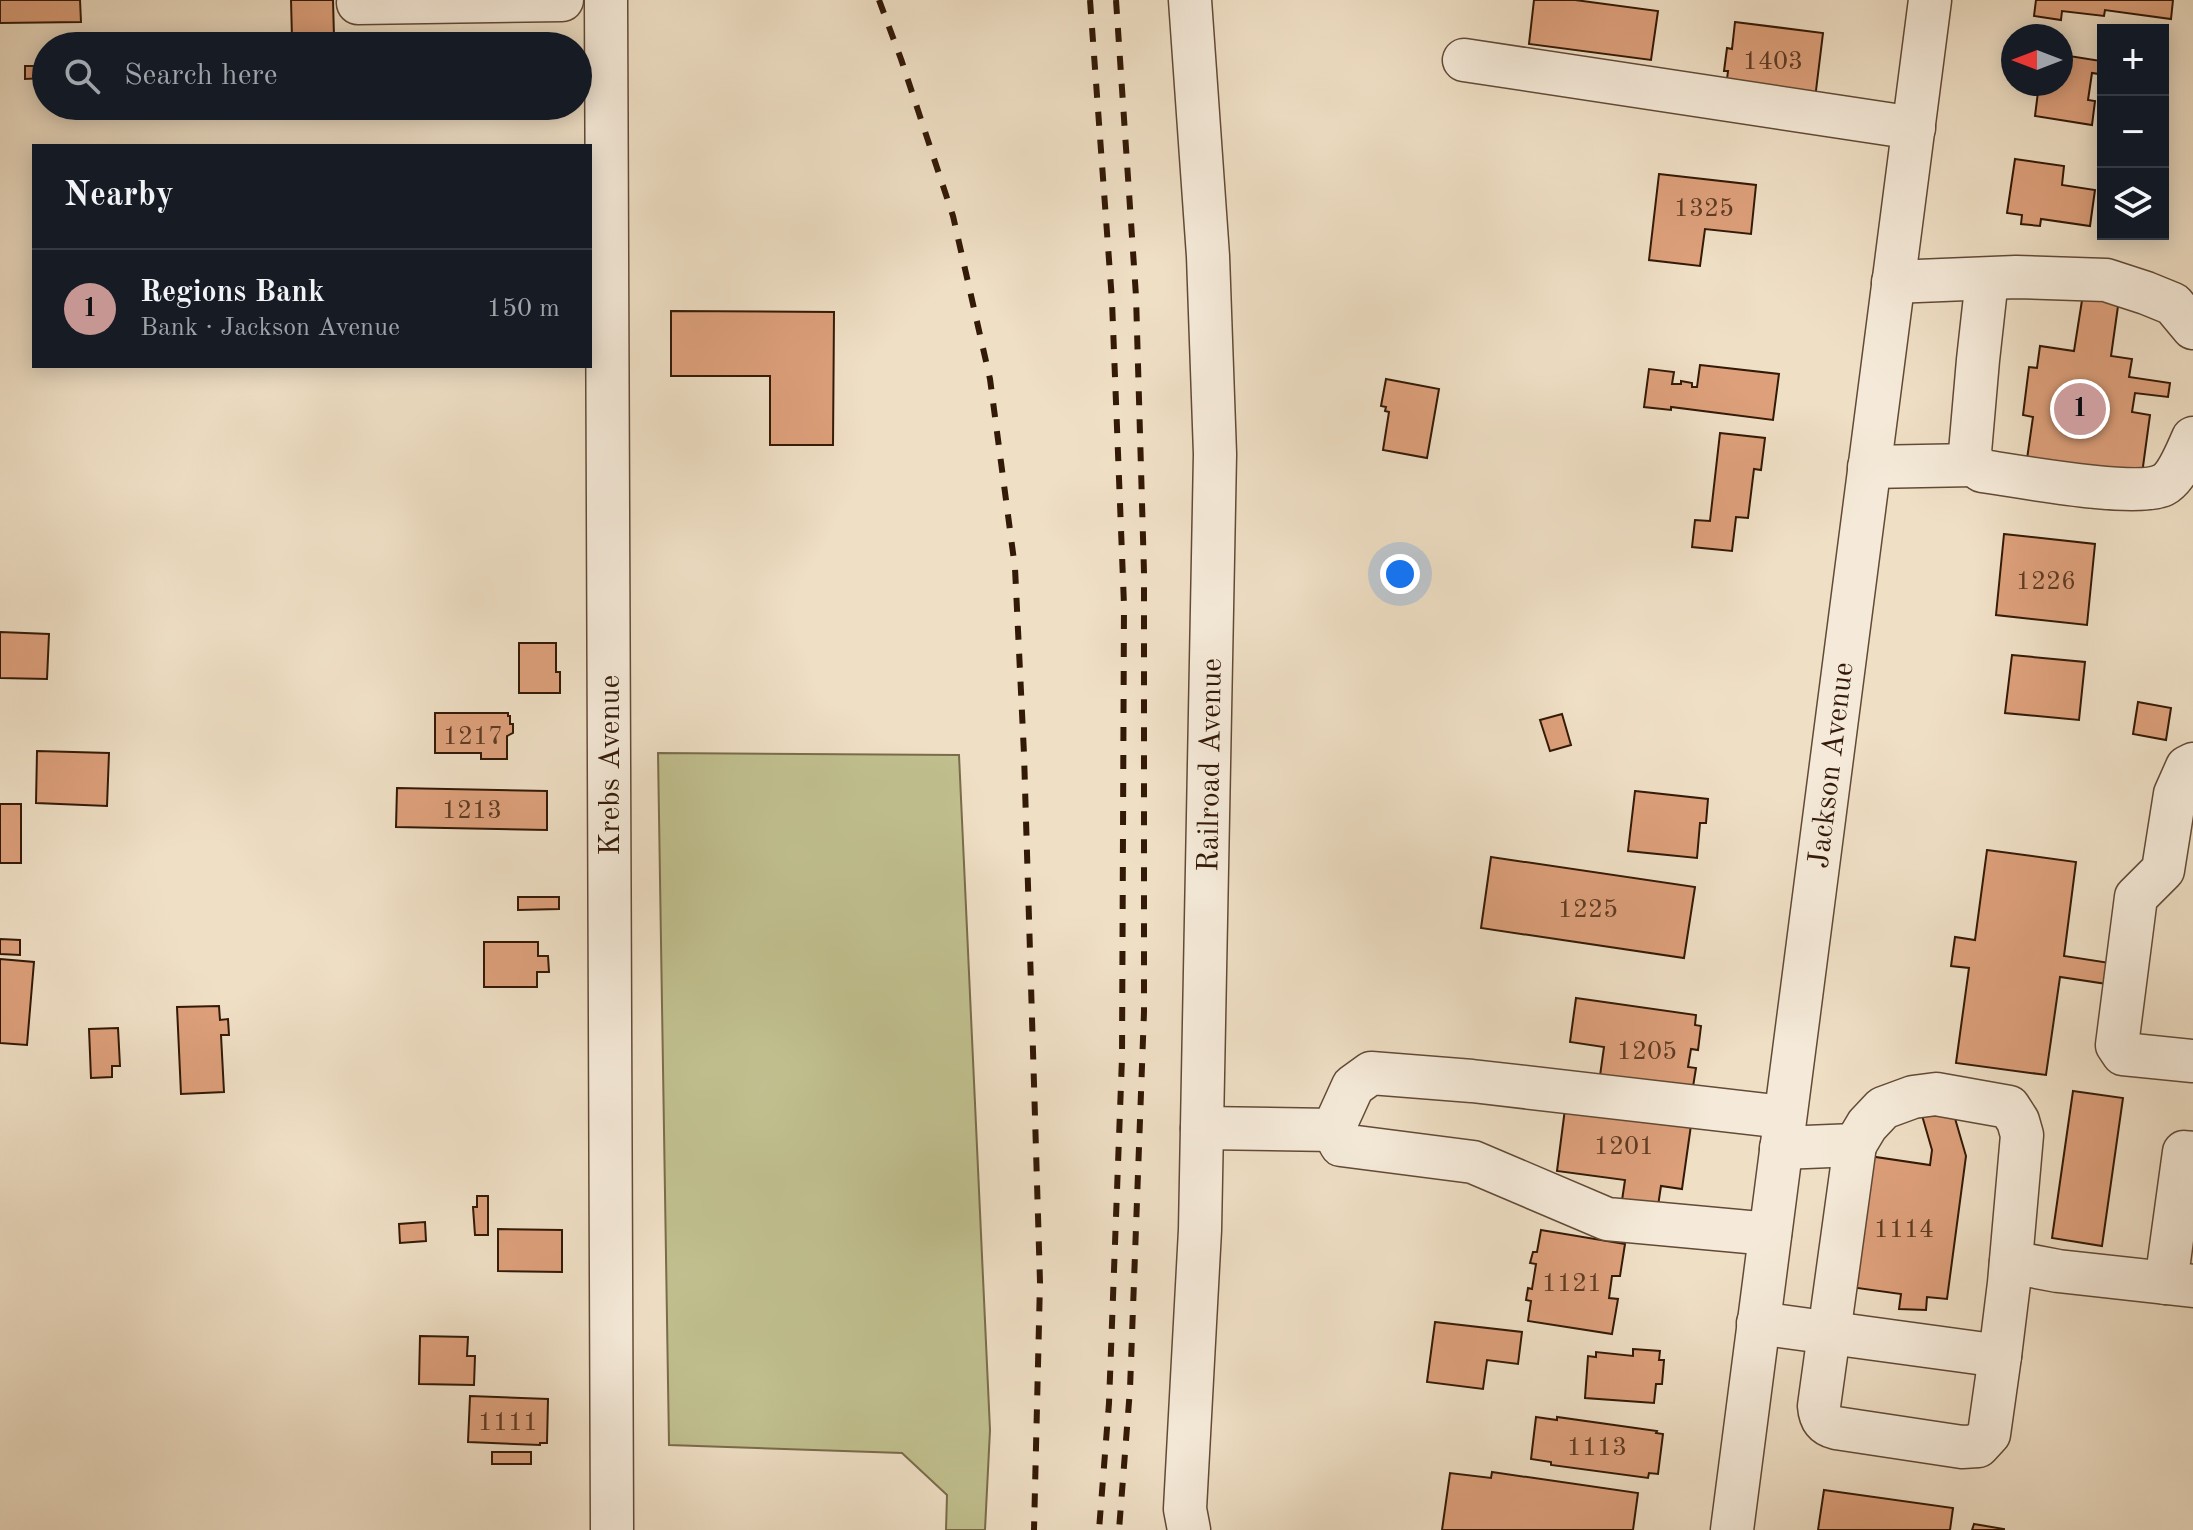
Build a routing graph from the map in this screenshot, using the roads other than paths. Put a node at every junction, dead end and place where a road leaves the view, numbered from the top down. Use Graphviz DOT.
graph roads {
  1 [pos="562,0"];
  2 [pos="606,0"];
  3 [pos="1190,0"];
  4 [pos="1930,0"];
  5 [pos="358,3"];
  6 [pos="1464,60"];
  7 [pos="1914,128"];
  8 [pos="1987,279"];
  9 [pos="1893,282"];
  10 [pos="2193,328"];
  11 [pos="2193,438"];
  12 [pos="1974,465"];
  13 [pos="1869,467"];
  14 [pos="2193,764"];
  15 [pos="2193,1061"];
  16 [pos="1202,1128"];
  17 [pos="1333,1130"];
  18 [pos="1782,1133"];
  19 [pos="1855,1145"];
  20 [pos="2193,1153"];
  21 [pos="1770,1234"];
  22 [pos="2011,1262"];
  23 [pos="2180,1285"];
  24 [pos="1758,1323"];
  25 [pos="1829,1334"];
  26 [pos="2000,1356"];
  27 [pos="612,1530"];
  28 [pos="1189,1530"];
  29 [pos="1732,1530"];
  1 -- 5 [label="street"];
  2 -- 27 [label="street, Krebs Avenue"];
  3 -- 16 [label="street, Railroad Avenue"];
  4 -- 7 [label="street, Jackson Avenue"];
  6 -- 7 [label="street"];
  7 -- 9 [label="street, Jackson Avenue"];
  8 -- 9 [label="street"];
  8 -- 10 [label="street"];
  8 -- 12 [label="street"];
  9 -- 13 [label="street, Jackson Avenue"];
  11 -- 12 [label="street"];
  12 -- 13 [label="street"];
  13 -- 18 [label="street, Jackson Avenue"];
  14 -- 15 [label="street"];
  16 -- 17 [label="street"];
  16 -- 28 [label="street, Railroad Avenue"];
  17 -- 18 [label="street"];
  17 -- 21 [label="street"];
  18 -- 19 [label="street"];
  18 -- 21 [label="street, Jackson Avenue"];
  19 -- 22 [label="street"];
  19 -- 25 [label="street"];
  20 -- 23 [label="street"];
  21 -- 24 [label="street, Jackson Avenue"];
  22 -- 23 [label="street"];
  22 -- 26 [label="street"];
  24 -- 25 [label="street"];
  24 -- 29 [label="street, Jackson Avenue"];
  25 -- 26 [label="street"];
  25 -- 26 [label="street"];
}
